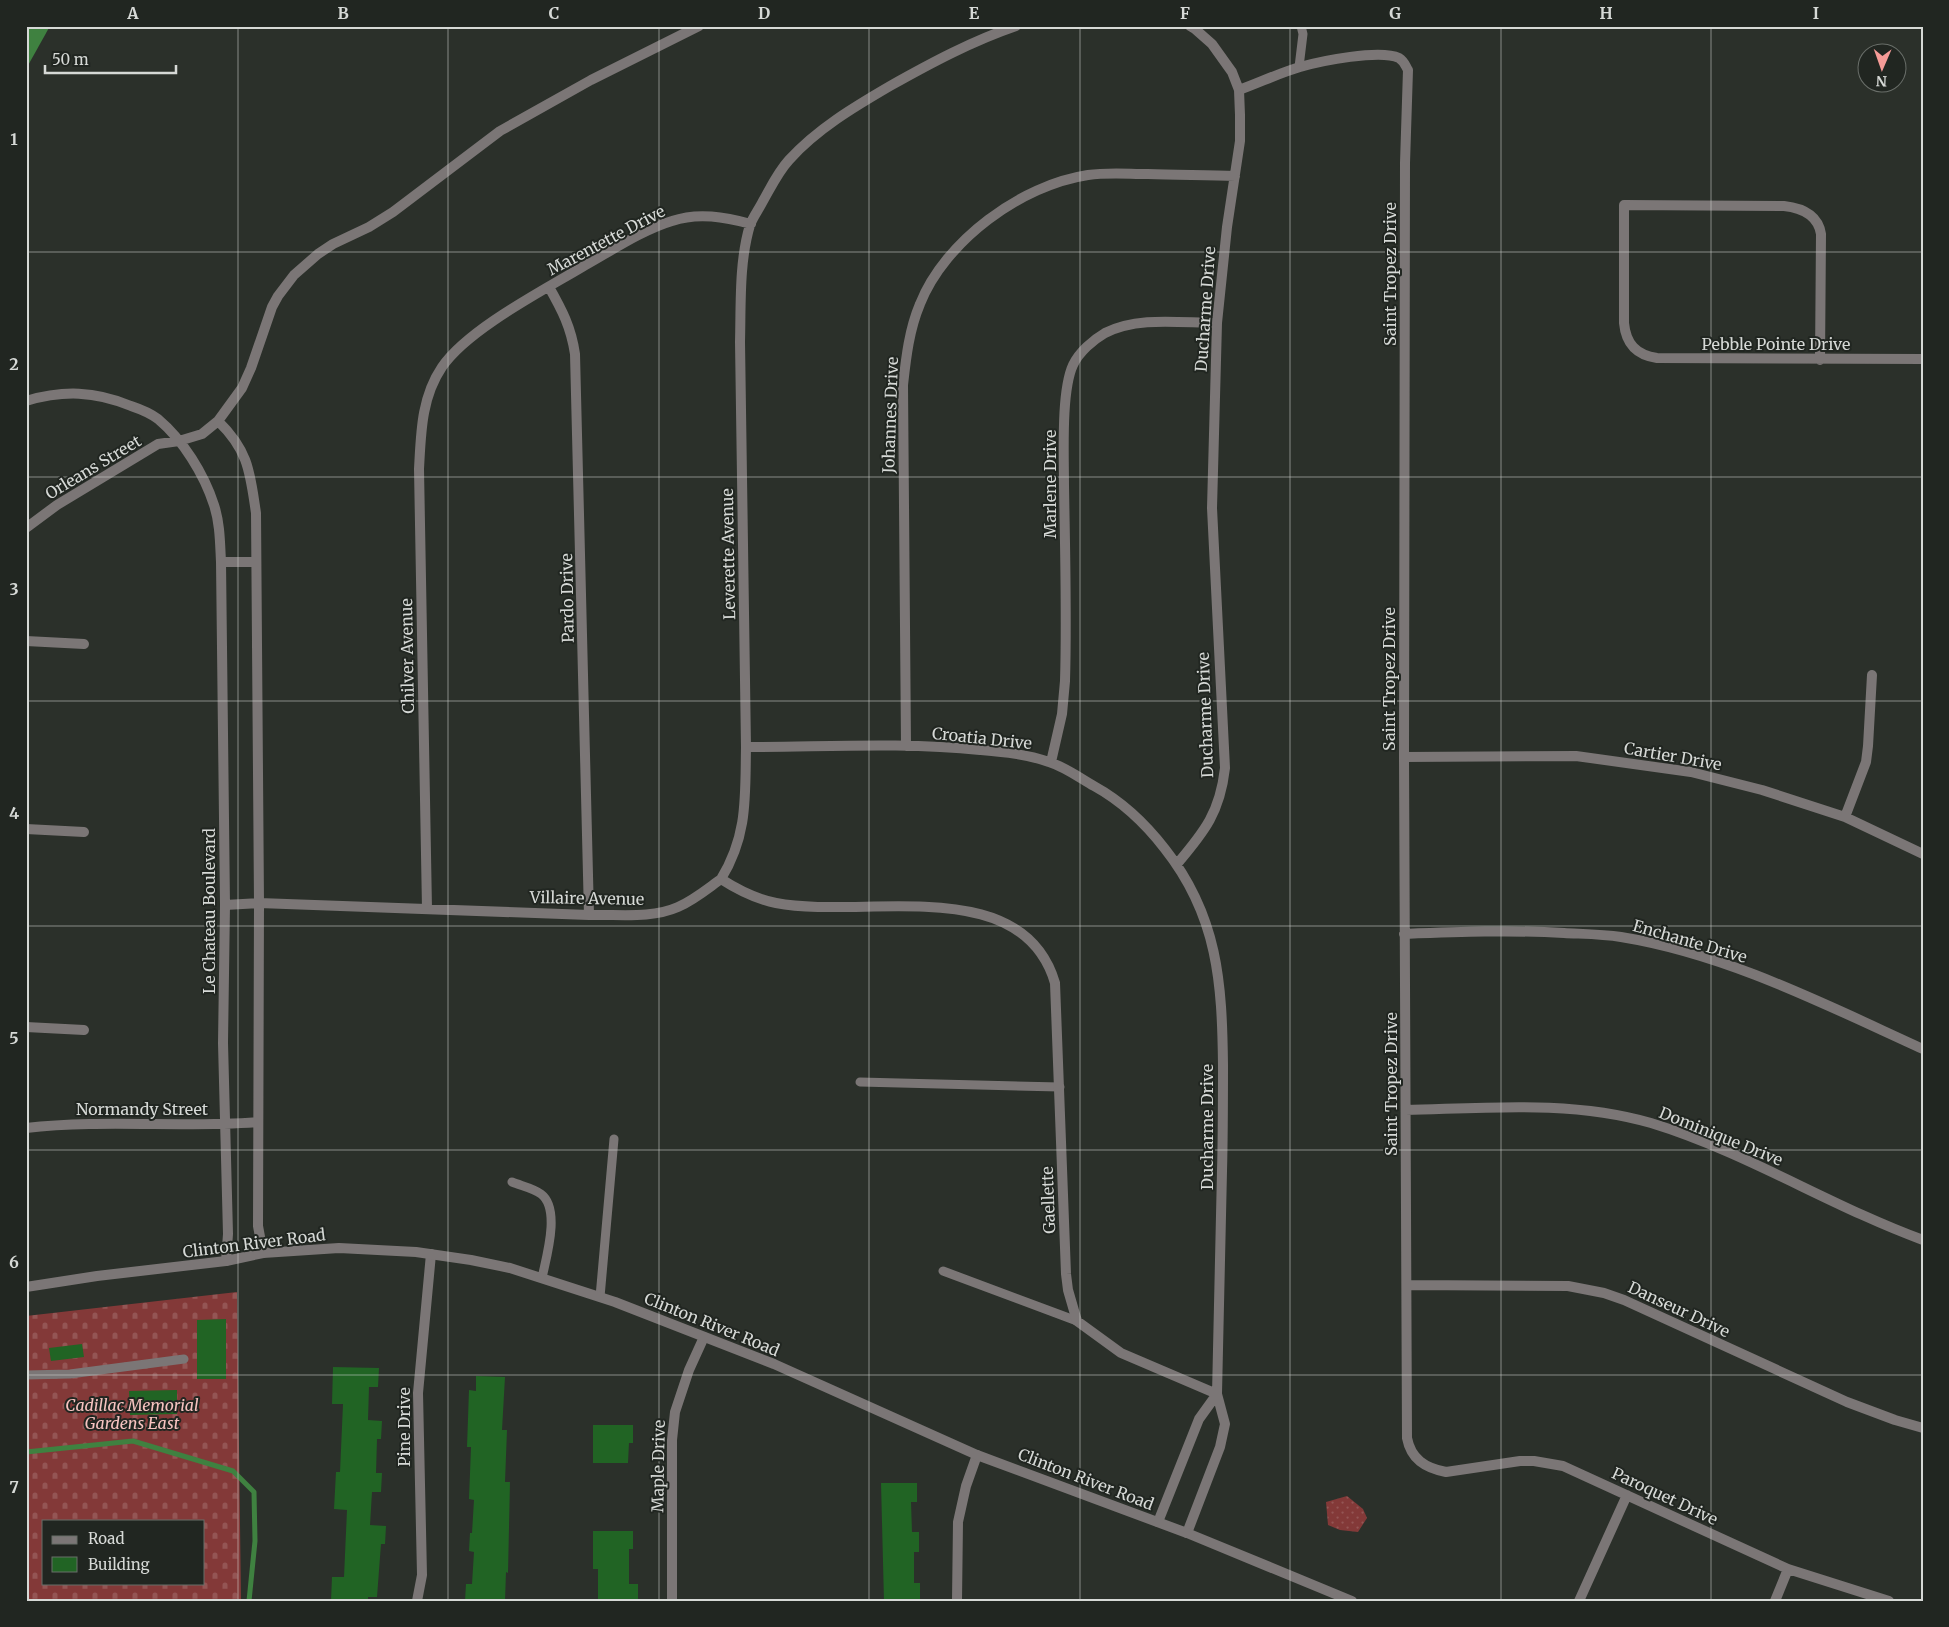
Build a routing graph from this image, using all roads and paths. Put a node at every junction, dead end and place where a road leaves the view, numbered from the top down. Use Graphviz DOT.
graph roads {
  1 [pos="699,26"];
  2 [pos="1016,26"];
  3 [pos="1301,26"];
  4 [pos="1195,27"];
  5 [pos="1299,67"];
  6 [pos="1239,90"];
  7 [pos="1235,176"];
  8 [pos="750,224"];
  9 [pos="549,287"];
  10 [pos="1217,323"];
  11 [pos="1923,359"];
  12 [pos="1820,360"];
  13 [pos="26,401"];
  14 [pos="425,404"];
  15 [pos="218,421"];
  16 [pos="179,441"];
  17 [pos="26,528"];
  18 [pos="222,562"];
  19 [pos="256,562"];
  20 [pos="26,641"];
  21 [pos="84,644"];
  22 [pos="1872,675"];
  23 [pos="906,746"];
  24 [pos="746,747"];
  25 [pos="1404,756"];
  26 [pos="1051,762"];
  27 [pos="1845,817"];
  28 [pos="26,829"];
  29 [pos="84,832"];
  30 [pos="1923,854"];
  31 [pos="1177,864"];
  32 [pos="720,879"];
  33 [pos="259,903"];
  34 [pos="226,905"];
  35 [pos="427,909"];
  36 [pos="589,915"];
  37 [pos="1404,934"];
  38 [pos="26,1027"];
  39 [pos="84,1030"];
  40 [pos="1923,1049"];
  41 [pos="860,1082"];
  42 [pos="1060,1087"];
  43 [pos="1406,1110"];
  44 [pos="258,1122"];
  45 [pos="224,1125"];
  46 [pos="26,1128"];
  47 [pos="614,1139"];
  48 [pos="512,1182"];
  49 [pos="1923,1240"];
  50 [pos="263,1253"];
  51 [pos="431,1254"];
  52 [pos="226,1261"];
  53 [pos="942,1271"];
  54 [pos="542,1278"];
  55 [pos="1408,1285"];
  56 [pos="26,1288"];
  57 [pos="600,1297"];
  58 [pos="1077,1321"];
  59 [pos="704,1337"];
  60 [pos="184,1359"];
  61 [pos="26,1375"];
  62 [pos="1217,1394"];
  63 [pos="1923,1428"];
  64 [pos="977,1455"];
  65 [pos="1423,1464"];
  66 [pos="1627,1495"];
  67 [pos="1158,1522"];
  68 [pos="1187,1533"];
  69 [pos="1788,1569"];
  70 [pos="417,1601"];
  71 [pos="672,1601"];
  72 [pos="957,1601"];
  73 [pos="1352,1601"];
  74 [pos="1579,1601"];
  75 [pos="1775,1601"];
  76 [pos="1889,1601"];
  1 -- 15 [label="street, Orleans Street"];
  2 -- 8 [label="street"];
  3 -- 5 [label="lane"];
  4 -- 6 [label="street, Ducharme Drive"];
  5 -- 6 [label="street, Saint Tropez Drive"];
  5 -- 25 [label="street, Saint Tropez Drive"];
  6 -- 7 [label="street, Ducharme Drive"];
  7 -- 10 [label="street, Ducharme Drive"];
  7 -- 23 [label="street, Johannes Drive"];
  8 -- 9 [label="street, Marentette Drive"];
  8 -- 24 [label="street, Leverette Avenue"];
  9 -- 14 [label="street, Marentette Drive"];
  9 -- 36 [label="street, Pardo Drive"];
  10 -- 26 [label="street, Marlene Drive"];
  10 -- 31 [label="street, Ducharme Drive"];
  11 -- 12 [label="street, Pebble Pointe Drive"];
  12 -- 12 [label="street, Pebble Pointe Drive"];
  13 -- 16 [label="street, Le Chateau Boulevard"];
  14 -- 35 [label="street, Chilver Avenue"];
  15 -- 16 [label="street, Orleans Street"];
  15 -- 19 [label="street"];
  16 -- 17 [label="street, Orleans Street"];
  16 -- 18 [label="street, Le Chateau Boulevard"];
  18 -- 19 [label="street"];
  18 -- 34 [label="street, Le Chateau Boulevard"];
  19 -- 33 [label="street"];
  20 -- 21 [label="street"];
  22 -- 27 [label="street"];
  23 -- 24 [label="street, Croatia Drive"];
  23 -- 26 [label="street, Croatia Drive"];
  24 -- 32 [label="street, Leverette Avenue"];
  25 -- 27 [label="street, Cartier Drive"];
  25 -- 37 [label="street, Saint Tropez Drive"];
  26 -- 31 [label="street, Croatia Drive"];
  27 -- 30 [label="street, Cartier Drive"];
  28 -- 29 [label="street"];
  31 -- 62 [label="street, Ducharme Drive"];
  32 -- 36 [label="street, Villaire Avenue"];
  32 -- 42 [label="street, Gaellette"];
  33 -- 34 [label="street, Villaire Avenue"];
  33 -- 35 [label="street, Villaire Avenue"];
  33 -- 44 [label="street"];
  34 -- 45 [label="street, Le Chateau Boulevard"];
  35 -- 36 [label="street, Villaire Avenue"];
  37 -- 40 [label="street, Enchante Drive"];
  37 -- 43 [label="street, Saint Tropez Drive"];
  38 -- 39 [label="street"];
  41 -- 42 [label="lane"];
  42 -- 58 [label="street, Gaellette"];
  43 -- 49 [label="street, Dominique Drive"];
  43 -- 55 [label="street, Saint Tropez Drive"];
  44 -- 45 [label="street, Normandy Street"];
  44 -- 50 [label="street"];
  45 -- 46 [label="street, Normandy Street"];
  45 -- 52 [label="street, Le Chateau Boulevard"];
  47 -- 57 [label="lane"];
  48 -- 54 [label="lane"];
  50 -- 51 [label="street, Clinton River Road"];
  50 -- 52 [label="street, Clinton River Road"];
  51 -- 54 [label="street, Clinton River Road"];
  51 -- 70 [label="street, Pine Drive"];
  52 -- 56 [label="street, Clinton River Road"];
  53 -- 58 [label="lane"];
  54 -- 57 [label="street, Clinton River Road"];
  55 -- 63 [label="street, Danseur Drive"];
  55 -- 65 [label="street, Saint Tropez Drive"];
  57 -- 59 [label="street, Clinton River Road"];
  58 -- 62 [label="street"];
  59 -- 64 [label="street, Clinton River Road"];
  59 -- 71 [label="street, Maple Drive"];
  60 -- 61 [label="lane"];
  62 -- 67 [label="street"];
  62 -- 68 [label="street, Ducharme Drive"];
  64 -- 67 [label="street, Clinton River Road"];
  64 -- 72 [label="street"];
  65 -- 66 [label="street, Paroquet Drive"];
  66 -- 69 [label="street, Paroquet Drive"];
  66 -- 74 [label="street"];
  67 -- 68 [label="street, Clinton River Road"];
  68 -- 73 [label="street, Clinton River Road"];
  69 -- 75 [label="street"];
  69 -- 76 [label="street, Paroquet Drive"];
}
